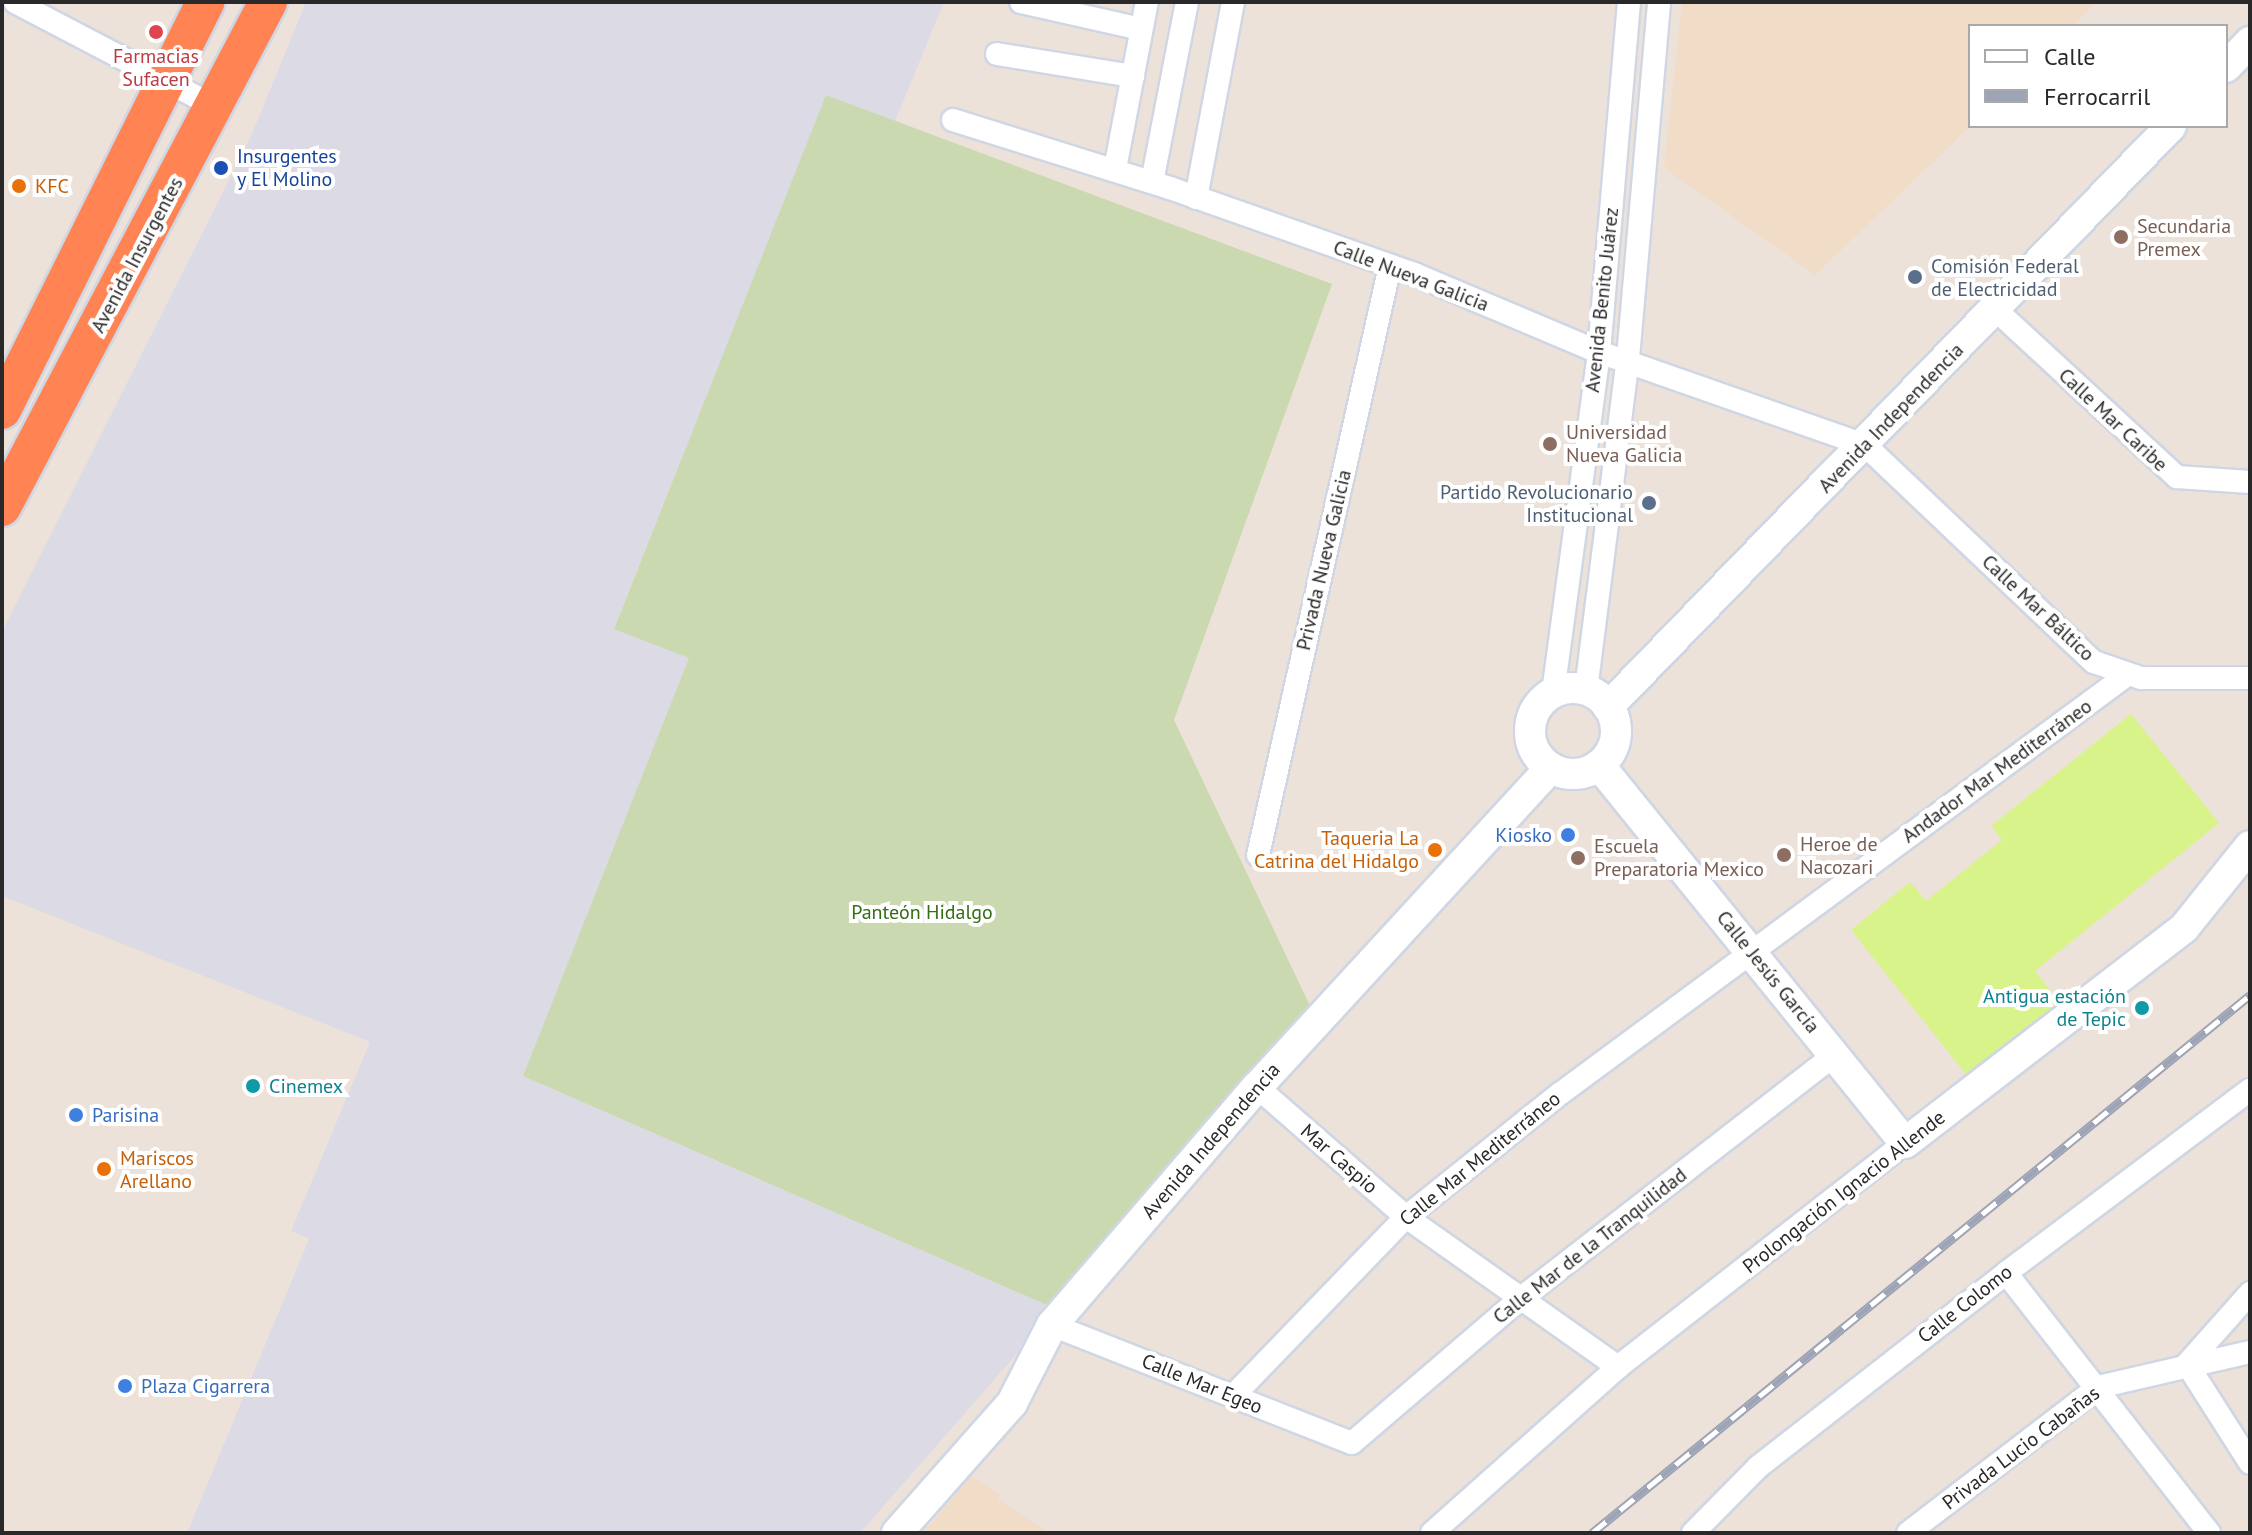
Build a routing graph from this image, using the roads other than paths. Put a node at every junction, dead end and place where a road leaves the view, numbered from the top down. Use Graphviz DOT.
graph roads {
  1 [pos="15,2"];
  2 [pos="205,2"];
  3 [pos="268,2"];
  4 [pos="1021,2"];
  5 [pos="1147,2"];
  6 [pos="1187,2"];
  7 [pos="1233,2"];
  8 [pos="1629,2"];
  9 [pos="1659,2"];
  10 [pos="1141,29"];
  11 [pos="2250,42"];
  12 [pos="997,54"];
  13 [pos="2228,65"];
  14 [pos="1133,76"];
  15 [pos="166,78"];
  16 [pos="216,107"];
  17 [pos="953,120"];
  18 [pos="2169,128"];
  19 [pos="1115,169"];
  20 [pos="1152,182"];
  21 [pos="1196,198"];
  22 [pos="1390,266"];
  23 [pos="1997,311"];
  24 [pos="1599,352"];
  25 [pos="1628,358"];
  26 [pos="2,410"];
  27 [pos="1865,445"];
  28 [pos="2250,482"];
  29 [pos="2,507"];
  30 [pos="2127,675"];
  31 [pos="2250,678"];
  32 [pos="1553,693"];
  33 [pos="1597,698"];
  34 [pos="1599,765"];
  35 [pos="1550,768"];
  36 [pos="2250,846"];
  37 [pos="1258,855"];
  38 [pos="1753,952"];
  39 [pos="1834,1055"];
  40 [pos="1257,1087"];
  41 [pos="2250,1090"];
  42 [pos="1905,1143"];
  43 [pos="1406,1217"];
  44 [pos="2006,1273"];
  45 [pos="2250,1293"];
  46 [pos="1520,1299"];
  47 [pos="1052,1325"];
  48 [pos="2250,1352"];
  49 [pos="2187,1364"];
  50 [pos="1618,1367"];
  51 [pos="2098,1387"];
  52 [pos="1233,1396"];
  53 [pos="1352,1443"];
  54 [pos="2250,1463"];
  55 [pos="897,1533"];
  56 [pos="1432,1533"];
  57 [pos="1693,1533"];
  58 [pos="1908,1533"];
  59 [pos="2209,1533"];
  1 -- 15 [label="street"];
  2 -- 15 [label="highway"];
  3 -- 16 [label="highway, Avenida Insurgentes"];
  4 -- 10 [label="street"];
  5 -- 10 [label="street"];
  6 -- 20 [label="street"];
  7 -- 21 [label="street"];
  8 -- 24 [label="street, Avenida Benito Juárez"];
  9 -- 25 [label="street, Avenida Benito Juárez"];
  10 -- 14 [label="street"];
  11 -- 13 [label="main road"];
  12 -- 14 [label="street"];
  14 -- 19 [label="street"];
  15 -- 16 [label="street"];
  15 -- 26 [label="highway"];
  16 -- 29 [label="highway, Avenida Insurgentes"];
  17 -- 19 [label="street, Calle Nueva Galicia"];
  18 -- 23 [label="main road, Avenida Independencia"];
  19 -- 20 [label="street, Calle Nueva Galicia"];
  20 -- 21 [label="street, Calle Nueva Galicia"];
  21 -- 22 [label="street, Calle Nueva Galicia"];
  22 -- 24 [label="street, Calle Nueva Galicia"];
  22 -- 37 [label="street, Privada Nueva Galicia"];
  23 -- 27 [label="main road, Avenida Independencia"];
  23 -- 28 [label="street, Calle Mar Caribe"];
  24 -- 25 [label="street, Calle Nueva Galicia"];
  24 -- 32 [label="street, Avenida Benito Juárez"];
  25 -- 27 [label="street, Calle Nueva Galicia"];
  25 -- 33 [label="street, Avenida Benito Juárez"];
  27 -- 30 [label="street, Calle Mar Báltico"];
  27 -- 33 [label="main road, Avenida Independencia"];
  30 -- 31 [label="street, Calle Mar Báltico"];
  30 -- 38 [label="street, Andador Mar Mediterráneo"];
  32 -- 33 [label="main road"];
  32 -- 35 [label="main road"];
  33 -- 34 [label="main road"];
  34 -- 35 [label="main road"];
  34 -- 38 [label="main road, Calle Jesús García"];
  35 -- 40 [label="main road, Avenida Independencia"];
  36 -- 42 [label="main road, Prolongación Ignacio Allende"];
  38 -- 39 [label="main road, Calle Jesús García"];
  38 -- 43 [label="street, Calle Mar Mediterráneo"];
  39 -- 42 [label="main road, Calle Jesús García"];
  39 -- 46 [label="street, Calle Mar de la Tranquilidad"];
  40 -- 43 [label="street, Mar Caspio"];
  40 -- 47 [label="main road, Avenida Independencia"];
  41 -- 44 [label="street, Calle Colomo"];
  42 -- 50 [label="street, Prolongación Ignacio Allende"];
  43 -- 46 [label="street, Mar Caspio"];
  43 -- 52 [label="street, Calle Mar Mediterráneo"];
  44 -- 51 [label="street"];
  44 -- 57 [label="street, Calle Colomo"];
  45 -- 49 [label="street"];
  46 -- 50 [label="street, Mar Caspio"];
  46 -- 53 [label="street, Calle Mar de la Tranquilidad"];
  47 -- 52 [label="street, Calle Mar Egeo"];
  47 -- 55 [label="main road, Avenida Independencia"];
  48 -- 49 [label="street, Privada Lucio Cabañas"];
  49 -- 51 [label="street, Privada Lucio Cabañas"];
  49 -- 54 [label="street"];
  50 -- 56 [label="street, Prolongación Ignacio Allende"];
  51 -- 58 [label="street, Privada Lucio Cabañas"];
  51 -- 59 [label="street"];
  52 -- 53 [label="street, Calle Mar Egeo"];
}
